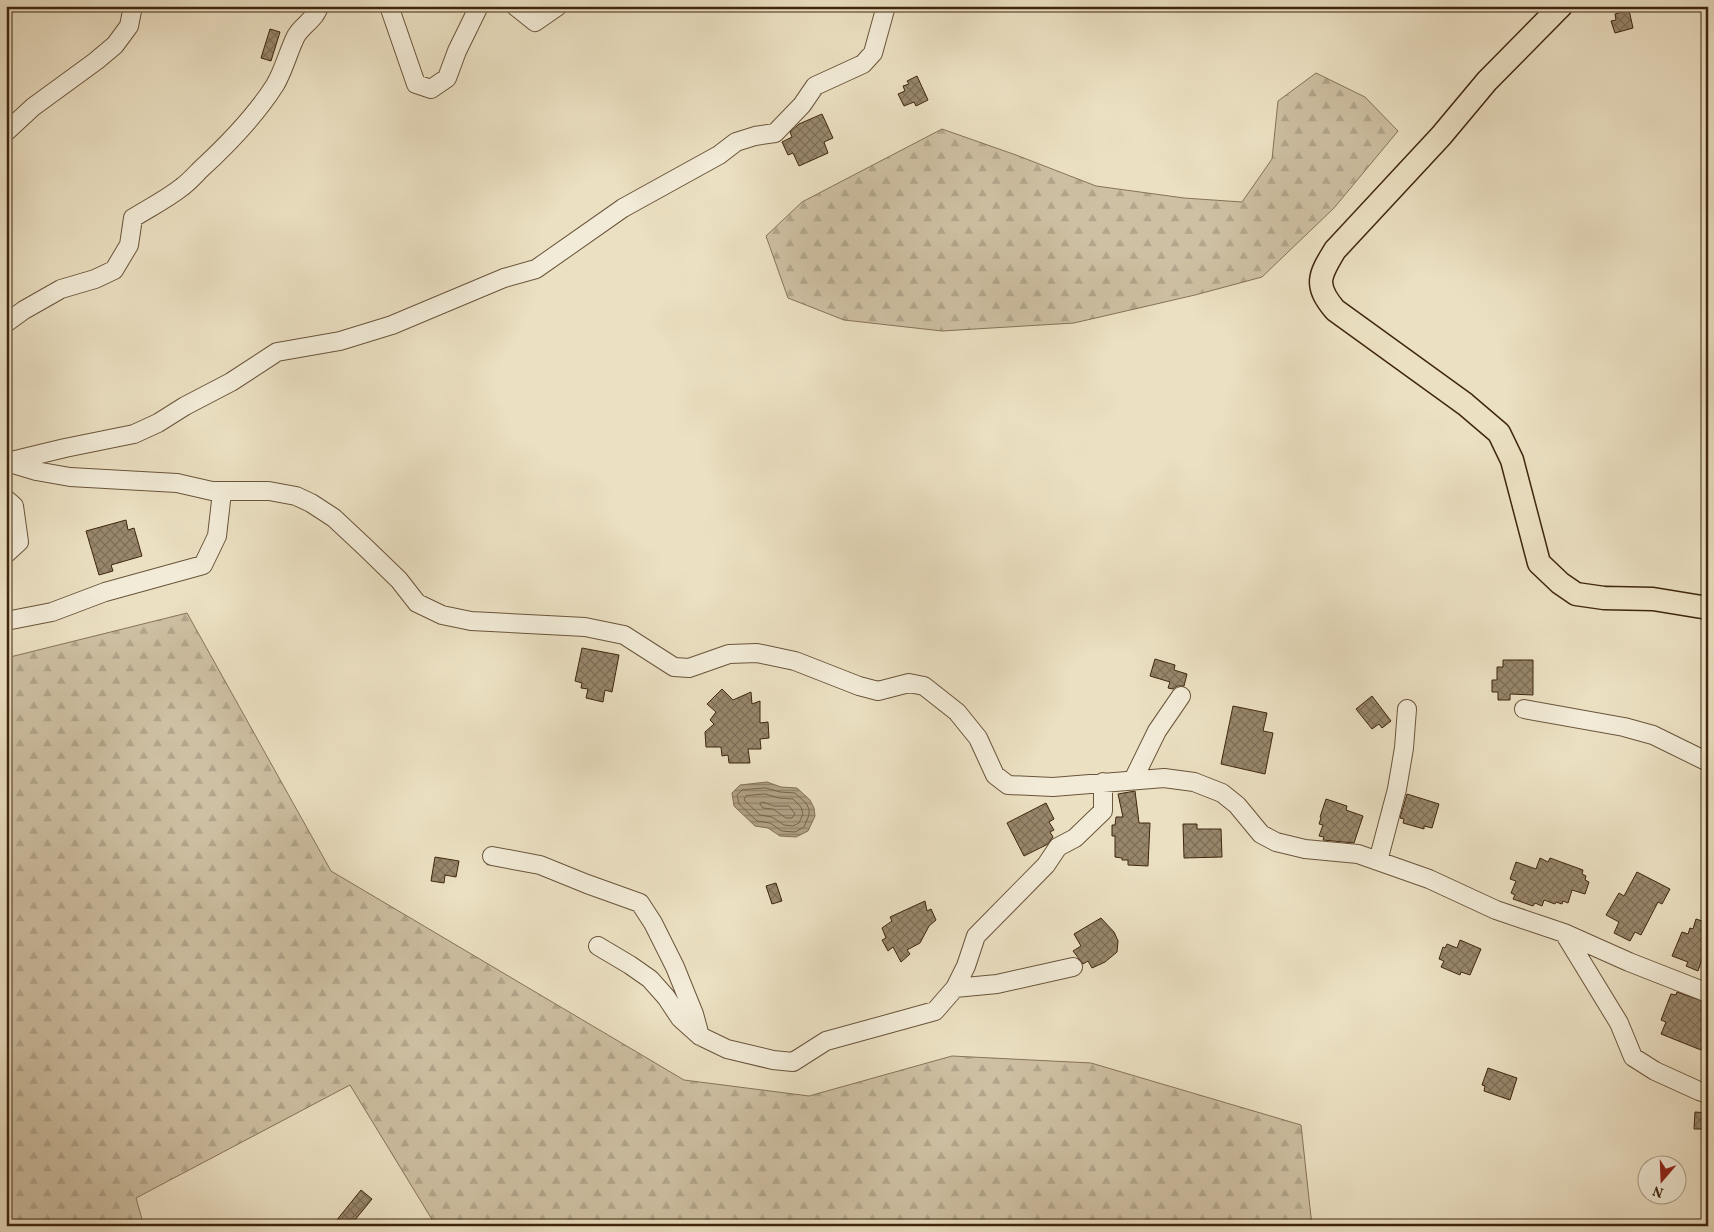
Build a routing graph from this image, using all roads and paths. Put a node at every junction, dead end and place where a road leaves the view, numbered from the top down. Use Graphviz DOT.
graph roads {
  1 [pos="133,6"];
  2 [pos="319,6"];
  3 [pos="389,6"];
  4 [pos="479,6"];
  5 [pos="515,6"];
  6 [pos="558,6"];
  7 [pos="886,6"];
  8 [pos="1561,6"];
  9 [pos="6,132"];
  10 [pos="6,323"];
  11 [pos="6,462"];
  12 [pos="222,492"];
  13 [pos="6,499"];
  14 [pos="6,554"];
  15 [pos="1708,608"];
  16 [pos="6,621"];
  17 [pos="1181,696"];
  18 [pos="1407,709"];
  19 [pos="1524,709"];
  20 [pos="1708,762"];
  21 [pos="1134,780"];
  22 [pos="1103,782"];
  23 [pos="492,856"];
  24 [pos="1378,861"];
  25 [pos="1564,933"];
  26 [pos="598,946"];
  27 [pos="1073,967"];
  28 [pos="955,988"];
  29 [pos="1708,993"];
  30 [pos="700,1036"];
  31 [pos="1708,1094"];
  1 -- 9 [label="street"];
  2 -- 10 [label="street"];
  3 -- 4 [label="street"];
  5 -- 6 [label="street"];
  7 -- 11 [label="street"];
  8 -- 15 [label="main road"];
  11 -- 12 [label="street"];
  12 -- 16 [label="street"];
  12 -- 22 [label="street"];
  13 -- 14 [label="street"];
  17 -- 21 [label="street"];
  18 -- 24 [label="street"];
  19 -- 20 [label="street"];
  21 -- 22 [label="street"];
  21 -- 24 [label="street"];
  22 -- 28 [label="street"];
  23 -- 30 [label="street"];
  24 -- 25 [label="street"];
  25 -- 29 [label="street"];
  25 -- 31 [label="street"];
  26 -- 30 [label="street"];
  27 -- 28 [label="street"];
  28 -- 30 [label="street"];
}
